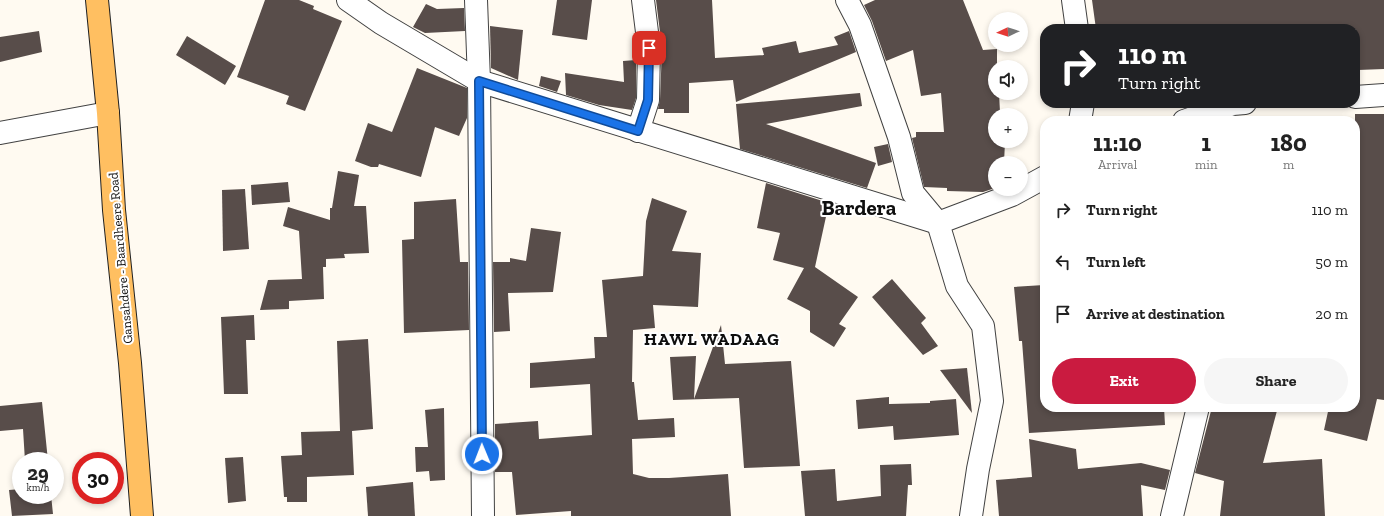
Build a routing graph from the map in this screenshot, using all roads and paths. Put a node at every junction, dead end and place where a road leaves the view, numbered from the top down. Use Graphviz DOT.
graph roads {
  1 [pos="97,0"];
  2 [pos="348,0"];
  3 [pos="476,0"];
  4 [pos="643,0"];
  5 [pos="847,0"];
  6 [pos="1073,0"];
  7 [pos="1076,24"];
  8 [pos="479,81"];
  9 [pos="1384,95"];
  10 [pos="1360,97"];
  11 [pos="1237,109"];
  12 [pos="108,113"];
  13 [pos="1206,116"];
  14 [pos="638,131"];
  15 [pos="0,133"];
  16 [pos="1040,179"];
  17 [pos="938,223"];
  18 [pos="1197,412"];
  19 [pos="142,516"];
  20 [pos="483,516"];
  21 [pos="971,516"];
  22 [pos="1172,516"];
  1 -- 12 [label="main road, Gansahdere - Baardheere Road"];
  2 -- 8 [label="street"];
  3 -- 8 [label="street"];
  4 -- 14 [label="street"];
  5 -- 17 [label="street"];
  6 -- 7 [label="street"];
  8 -- 14 [label="street"];
  8 -- 20 [label="street"];
  9 -- 10 [label="street"];
  11 -- 13 [label="street"];
  12 -- 15 [label="street"];
  12 -- 19 [label="main road, Gansahdere - Baardheere Road"];
  14 -- 17 [label="street"];
  16 -- 17 [label="street"];
  17 -- 21 [label="street"];
  18 -- 22 [label="street"];
}
